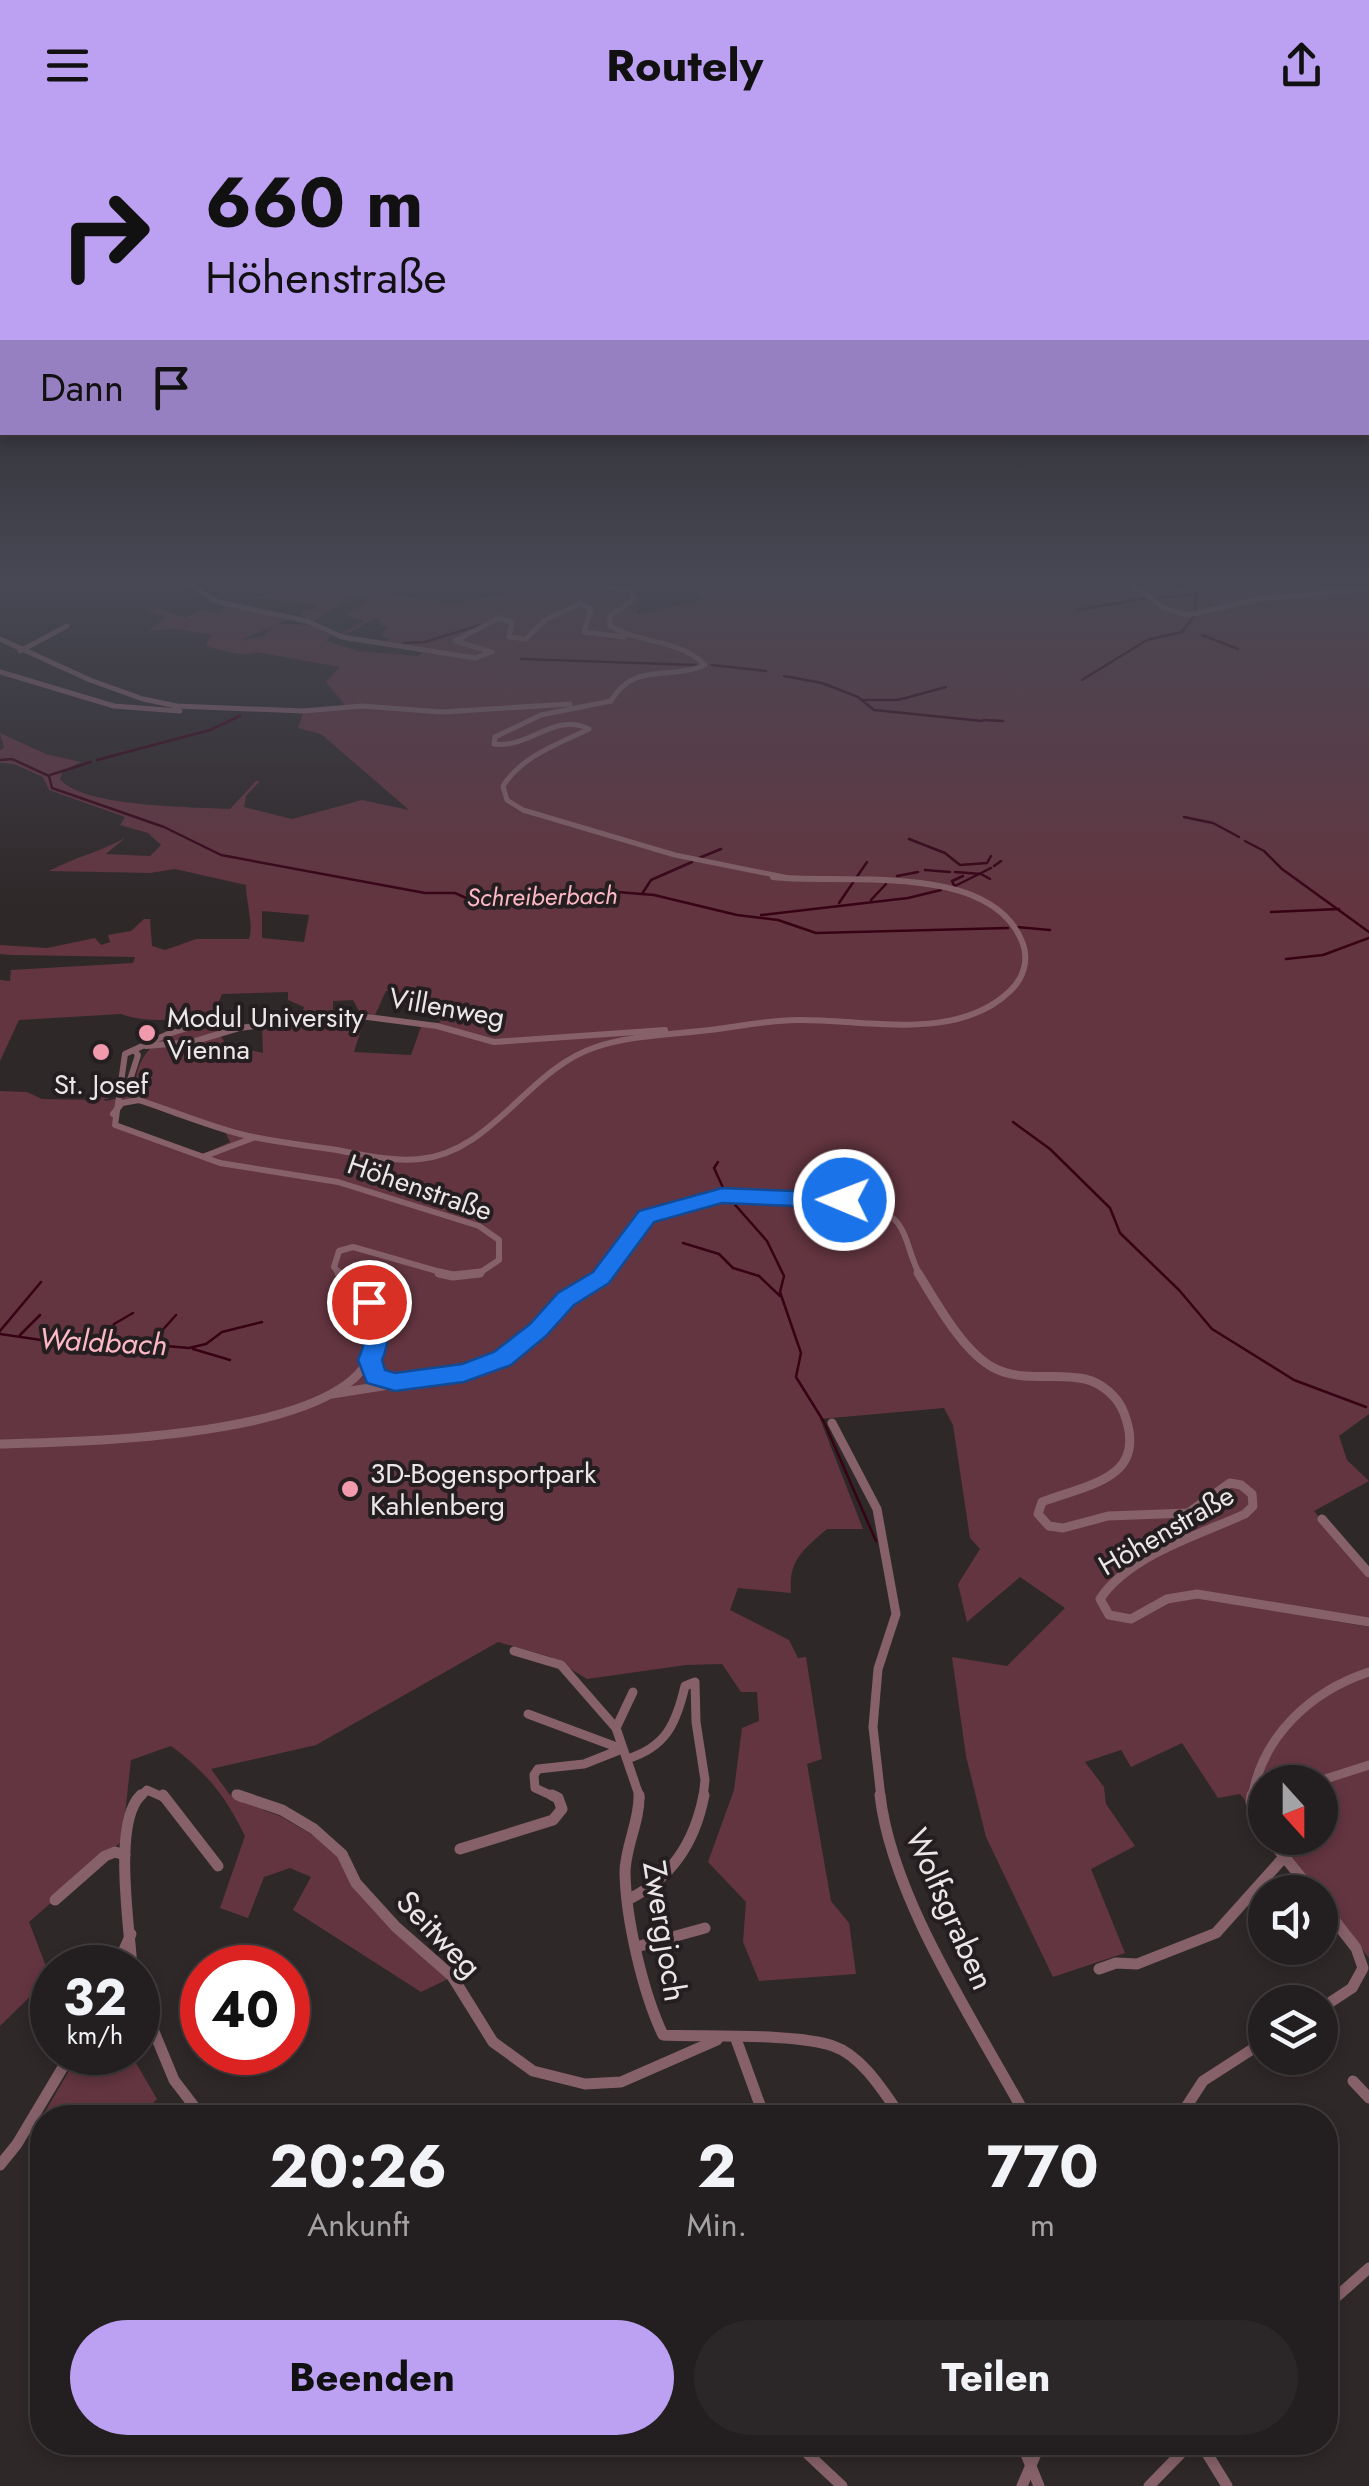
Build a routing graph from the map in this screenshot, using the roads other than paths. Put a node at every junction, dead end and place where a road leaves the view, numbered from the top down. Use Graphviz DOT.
graph roads {
  1 [pos="55,688"];
  2 [pos="117,688"];
  3 [pos="618,688"];
  4 [pos="584,706"];
  5 [pos="248,712"];
  6 [pos="212,1015"];
  7 [pos="684,1033"];
  8 [pos="138,1049"];
  9 [pos="139,1100"];
  10 [pos="113,1114"];
  11 [pos="225,1130"];
  12 [pos="272,1139"];
  13 [pos="234,1147"];
  14 [pos="200,1156"];
  15 [pos="245,1168"];
  16 [pos="370,1360"];
  17 [pos="387,1381"];
  18 [pos="332,1394"];
  19 [pos="832,1422"];
  20 [pos="0,1444"];
  21 [pos="1322,1520"];
  22 [pos="1369,1573"];
  23 [pos="1369,1622"];
  24 [pos="514,1650"];
  25 [pos="1369,1672"];
  26 [pos="633,1692"];
  27 [pos="528,1714"];
  28 [pos="616,1728"];
  29 [pos="624,1754"];
  30 [pos="1261,1765"];
  31 [pos="1369,1765"];
  32 [pos="1338,1775"];
  33 [pos="236,1794"];
  34 [pos="460,1849"];
  35 [pos="125,1855"];
  36 [pos="1284,1857"];
  37 [pos="218,1866"];
  38 [pos="1299,1875"];
  39 [pos="629,1899"];
  40 [pos="54,1900"];
  41 [pos="1338,1925"];
  42 [pos="705,1928"];
  43 [pos="131,1934"];
  44 [pos="126,1945"];
  45 [pos="131,1945"];
  46 [pos="636,1947"];
  47 [pos="1099,1969"];
  48 [pos="1338,1997"];
  49 [pos="731,2039"];
  50 [pos="160,2046"];
  51 [pos="1248,2051"];
  52 [pos="58,2075"];
  53 [pos="1353,2081"];
  54 [pos="1369,2098"];
  55 [pos="760,2104"];
  56 [pos="40,2105"];
  57 [pos="193,2105"];
  58 [pos="893,2105"];
  59 [pos="1020,2105"];
  60 [pos="1185,2105"];
  61 [pos="30,2122"];
  62 [pos="0,2165"];
  63 [pos="1369,2268"];
  64 [pos="1338,2295"];
  65 [pos="809,2455"];
  66 [pos="1026,2455"];
  67 [pos="1037,2455"];
  68 [pos="1182,2455"];
  69 [pos="1205,2455"];
  70 [pos="1032,2469"];
  71 [pos="842,2486"];
  72 [pos="1022,2486"];
  73 [pos="1039,2486"];
  74 [pos="1149,2486"];
  75 [pos="1227,2486"];
  1 -- 5 [label="street"];
  2 -- 5 [label="street"];
  3 -- 4 [label="street"];
  4 -- 5 [label="street"];
  4 -- 7 [label="street, Höhenstraße"];
  6 -- 8 [label="street"];
  7 -- 8 [label="street, Villenweg"];
  7 -- 12 [label="street, Höhenstraße"];
  8 -- 9 [label="street"];
  8 -- 10 [label="street"];
  9 -- 10 [label="street"];
  9 -- 11 [label="street, Höhenstraße"];
  10 -- 14 [label="street, Höhenstraße"];
  11 -- 12 [label="street, Höhenstraße"];
  11 -- 13 [label="street"];
  12 -- 13 [label="street, Höhenstraße"];
  13 -- 14 [label="street, Höhenstraße"];
  13 -- 15 [label="street"];
  14 -- 15 [label="street, Höhenstraße"];
  15 -- 16 [label="street, Höhenstraße"];
  16 -- 17 [label="street"];
  16 -- 18 [label="street, Höhenstraße"];
  17 -- 18 [label="street, Höhenstraße"];
  17 -- 23 [label="street, Höhenstraße"];
  18 -- 20 [label="street, Höhenstraße"];
  19 -- 59 [label="street, Wolfsgraben"];
  21 -- 22 [label="street"];
  24 -- 28 [label="street, Zwergjoch"];
  25 -- 30 [label="street"];
  26 -- 28 [label="street"];
  27 -- 29 [label="street"];
  28 -- 29 [label="street, Zwergjoch"];
  29 -- 34 [label="street"];
  29 -- 39 [label="street, Zwergjoch"];
  29 -- 39 [label="street"];
  31 -- 32 [label="street"];
  33 -- 49 [label="street, Seitweg"];
  35 -- 37 [label="street"];
  35 -- 40 [label="street"];
  35 -- 43 [label="street"];
  36 -- 38 [label="street"];
  36 -- 47 [label="street"];
  39 -- 46 [label="street, Zwergjoch"];
  41 -- 48 [label="street"];
  42 -- 46 [label="street"];
  43 -- 44 [label="street"];
  43 -- 45 [label="street"];
  46 -- 49 [label="street, Zwergjoch"];
  49 -- 55 [label="street"];
  49 -- 58 [label="street"];
  50 -- 57 [label="street"];
  51 -- 60 [label="street"];
  52 -- 56 [label="street"];
  53 -- 54 [label="street"];
  61 -- 62 [label="street"];
  63 -- 64 [label="street"];
  65 -- 71 [label="street"];
  66 -- 70 [label="street"];
  67 -- 70 [label="street"];
  68 -- 74 [label="street"];
  69 -- 75 [label="street"];
  70 -- 72 [label="street"];
  70 -- 73 [label="street"];
}
